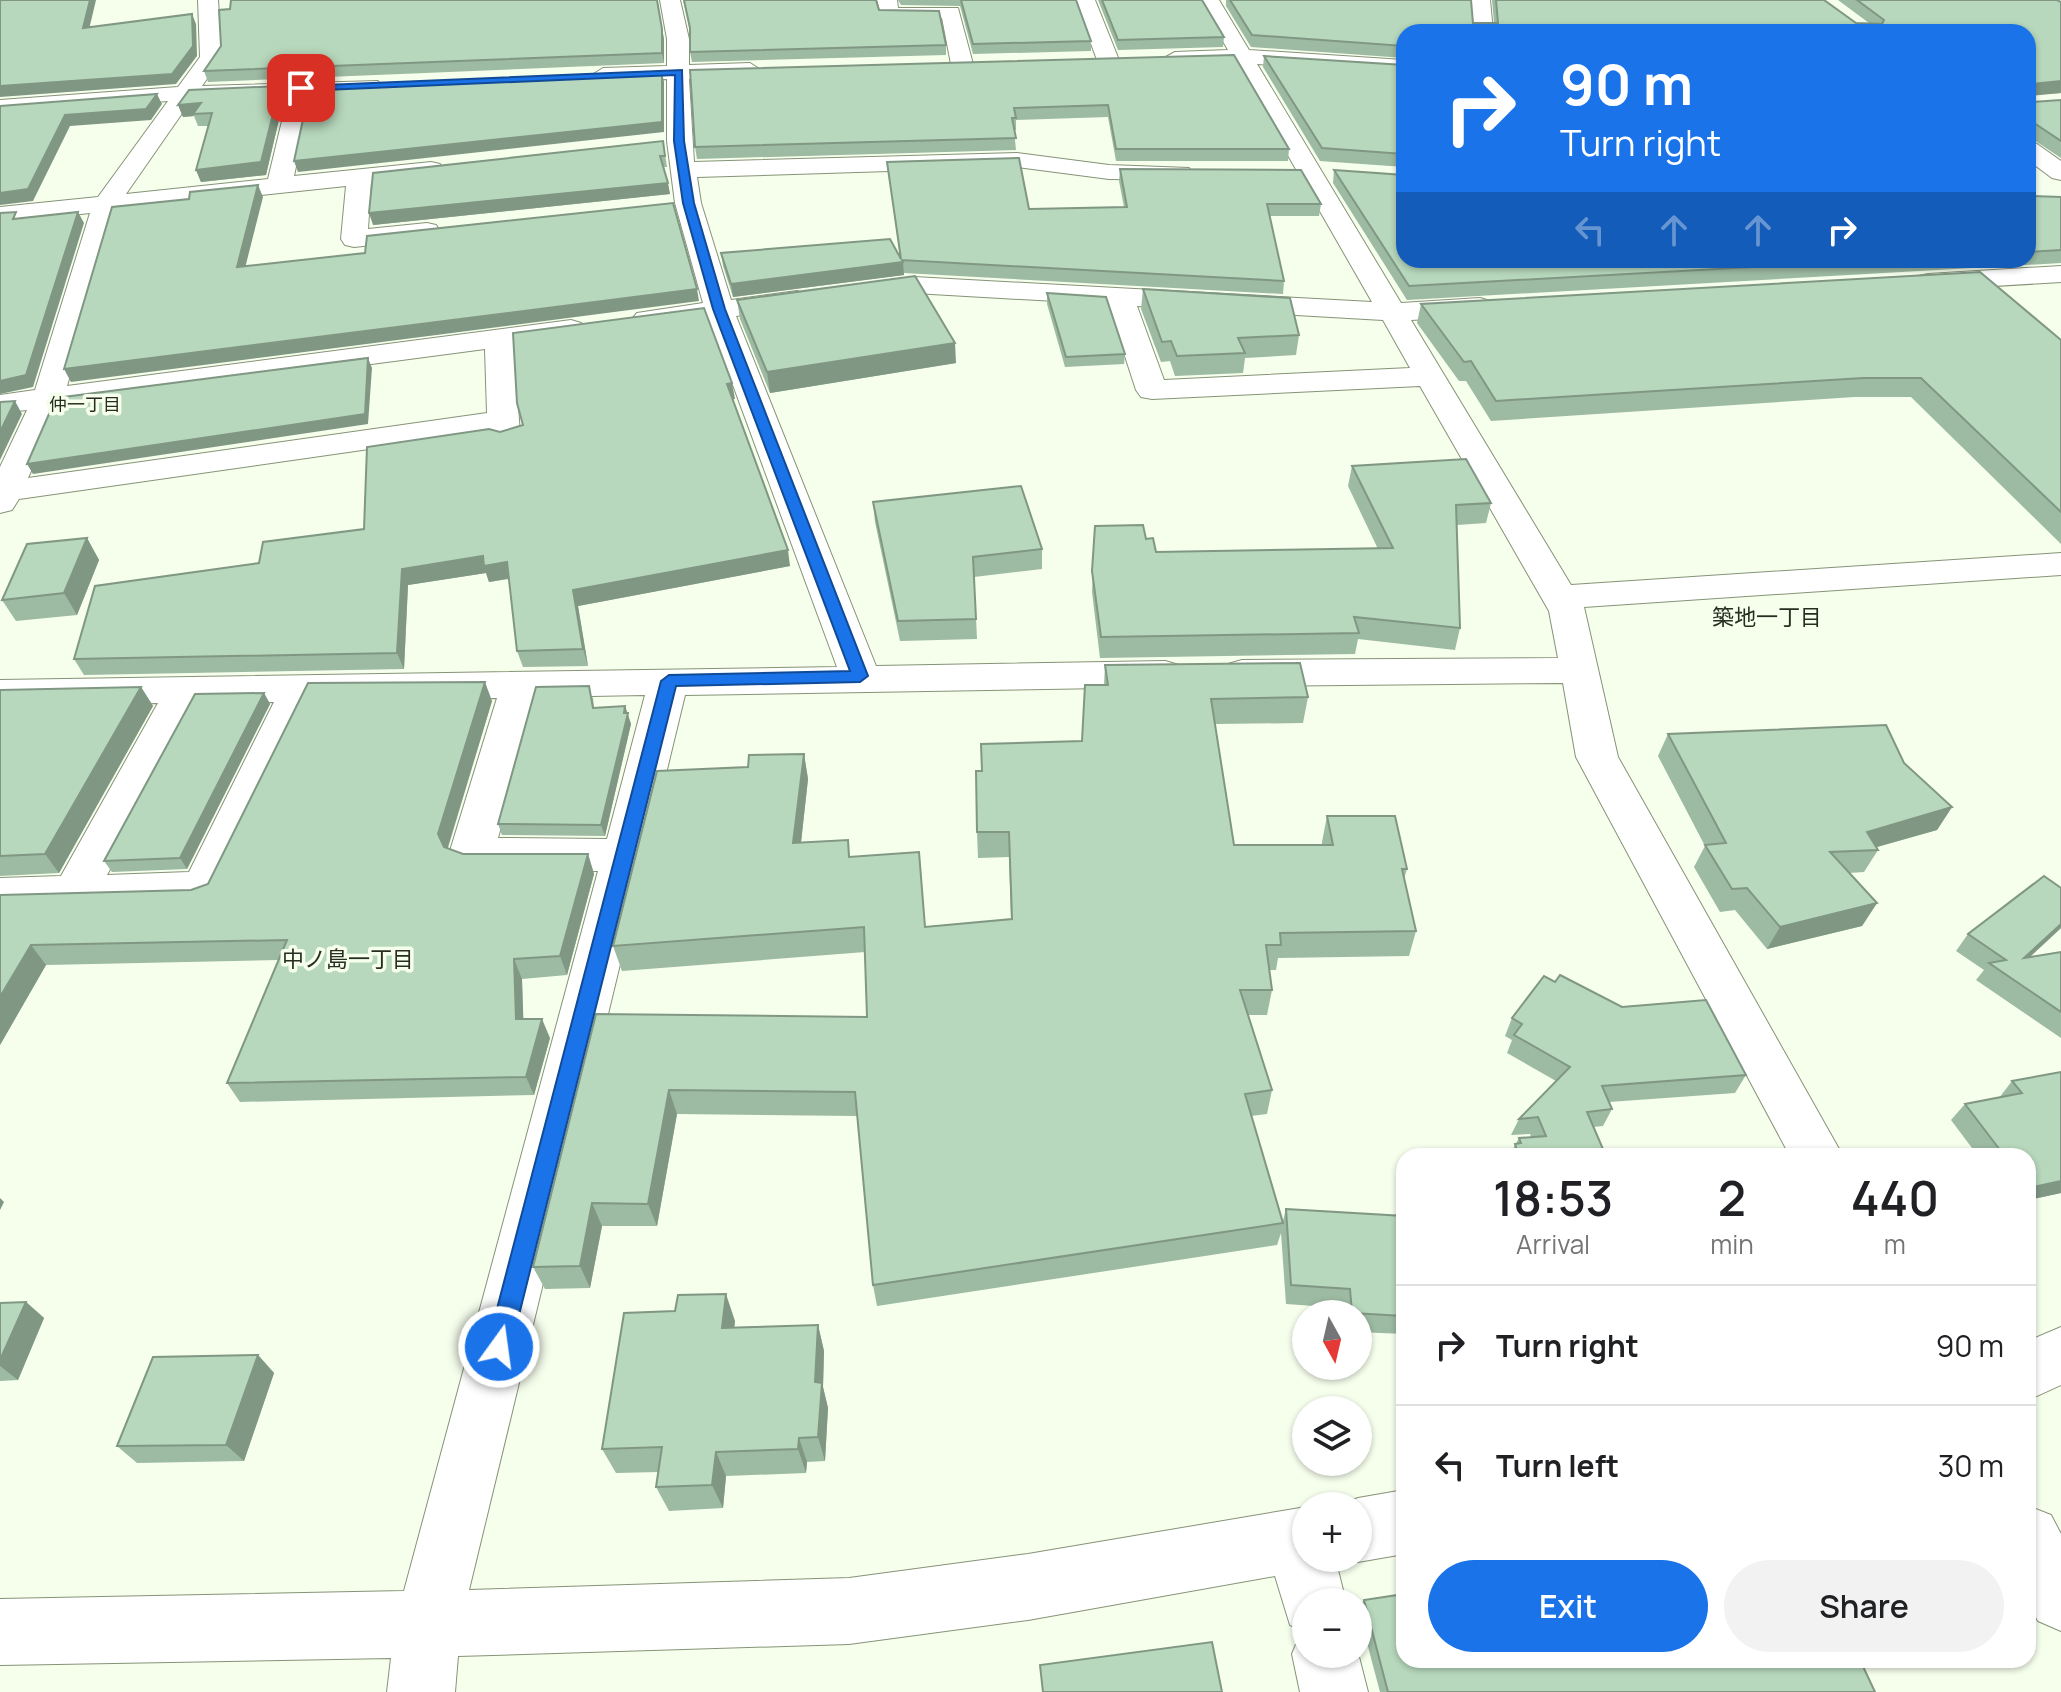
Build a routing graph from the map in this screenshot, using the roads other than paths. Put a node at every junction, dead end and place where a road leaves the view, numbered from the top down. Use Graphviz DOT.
graph roads {
  1 [pos="208,0"];
  2 [pos="670,0"];
  3 [pos="887,0"];
  4 [pos="1085,0"];
  5 [pos="1209,0"];
  6 [pos="1480,0"];
  7 [pos="950,6"];
  8 [pos="1482,24"];
  9 [pos="1239,56"];
  10 [pos="1084,60"];
  11 [pos="1108,60"];
  12 [pos="990,63"];
  13 [pos="1396,66"];
  14 [pos="773,69"];
  15 [pos="679,72"];
  16 [pos="574,77"];
  17 [pos="399,84"];
  18 [pos="301,88"];
  19 [pos="183,93"];
  20 [pos="0,107"];
  21 [pos="649,145"];
  22 [pos="2036,155"];
  23 [pos="681,156"];
  24 [pos="451,167"];
  25 [pos="1198,172"];
  26 [pos="2061,173"];
  27 [pos="359,177"];
  28 [pos="279,185"];
  29 [pos="688,203"];
  30 [pos="106,204"];
  31 [pos="658,207"];
  32 [pos="0,215"];
  33 [pos="445,229"];
  34 [pos="2061,274"];
  35 [pos="1907,283"];
  36 [pos="1120,297"];
  37 [pos="1503,306"];
  38 [pos="719,309"];
  39 [pos="1392,312"];
  40 [pos="625,322"];
  41 [pos="593,326"];
  42 [pos="499,339"];
  43 [pos="1429,376"];
  44 [pos="48,398"];
  45 [pos="0,404"];
  46 [pos="3,497"];
  47 [pos="2061,564"];
  48 [pos="1560,597"];
  49 [pos="1580,670"];
  50 [pos="860,676"];
  51 [pos="669,681"];
  52 [pos="521,683"];
  53 [pos="301,688"];
  54 [pos="186,689"];
  55 [pos="0,693"];
  56 [pos="626,855"];
  57 [pos="75,892"];
  58 [pos="0,895"];
  59 [pos="1813,1148"];
  60 [pos="2061,1355"];
  61 [pos="2036,1367"];
  62 [pos="1396,1523"];
  63 [pos="1372,1527"];
  64 [pos="1292,1541"];
  65 [pos="2036,1553"];
  66 [pos="2061,1598"];
  67 [pos="428,1624"];
  68 [pos="0,1632"];
  69 [pos="1328,1668"];
  70 [pos="421,1692"];
  71 [pos="1334,1692"];
  1 -- 19 [label="street"];
  2 -- 15 [label="street"];
  3 -- 7 [label="street"];
  4 -- 11 [label="street"];
  5 -- 9 [label="street"];
  6 -- 8 [label="street"];
  7 -- 12 [label="street"];
  9 -- 11 [label="street"];
  9 -- 13 [label="street"];
  9 -- 39 [label="street"];
  10 -- 11 [label="street"];
  14 -- 15 [label="street"];
  15 -- 16 [label="street"];
  15 -- 23 [label="street"];
  17 -- 18 [label="street"];
  18 -- 19 [label="street"];
  18 -- 28 [label="street"];
  19 -- 20 [label="street"];
  19 -- 30 [label="street"];
  21 -- 23 [label="street"];
  22 -- 26 [label="street"];
  23 -- 25 [label="street"];
  23 -- 29 [label="street"];
  24 -- 27 [label="street"];
  27 -- 28 [label="street"];
  27 -- 33 [label="street"];
  28 -- 30 [label="street"];
  29 -- 31 [label="street"];
  29 -- 38 [label="street"];
  30 -- 32 [label="street"];
  30 -- 44 [label="street"];
  34 -- 35 [label="street"];
  36 -- 38 [label="street"];
  36 -- 39 [label="street"];
  36 -- 43 [label="street"];
  37 -- 39 [label="street"];
  38 -- 40 [label="street"];
  38 -- 50 [label="street"];
  39 -- 43 [label="street"];
  41 -- 42 [label="street"];
  42 -- 44 [label="street"];
  42 -- 46 [label="street"];
  43 -- 48 [label="street"];
  44 -- 45 [label="street"];
  44 -- 46 [label="street"];
  47 -- 48 [label="street"];
  48 -- 49 [label="street"];
  49 -- 50 [label="street"];
  49 -- 59 [label="street"];
  50 -- 51 [label="street"];
  51 -- 52 [label="street"];
  51 -- 56 [label="street"];
  52 -- 53 [label="street"];
  52 -- 56 [label="street"];
  53 -- 54 [label="street"];
  53 -- 57 [label="street"];
  54 -- 55 [label="street"];
  54 -- 57 [label="street"];
  56 -- 67 [label="street"];
  57 -- 58 [label="street"];
  60 -- 61 [label="street"];
  62 -- 63 [label="street"];
  64 -- 67 [label="street"];
  65 -- 66 [label="street"];
  67 -- 68 [label="street"];
  67 -- 70 [label="street"];
  69 -- 71 [label="street"];
}
